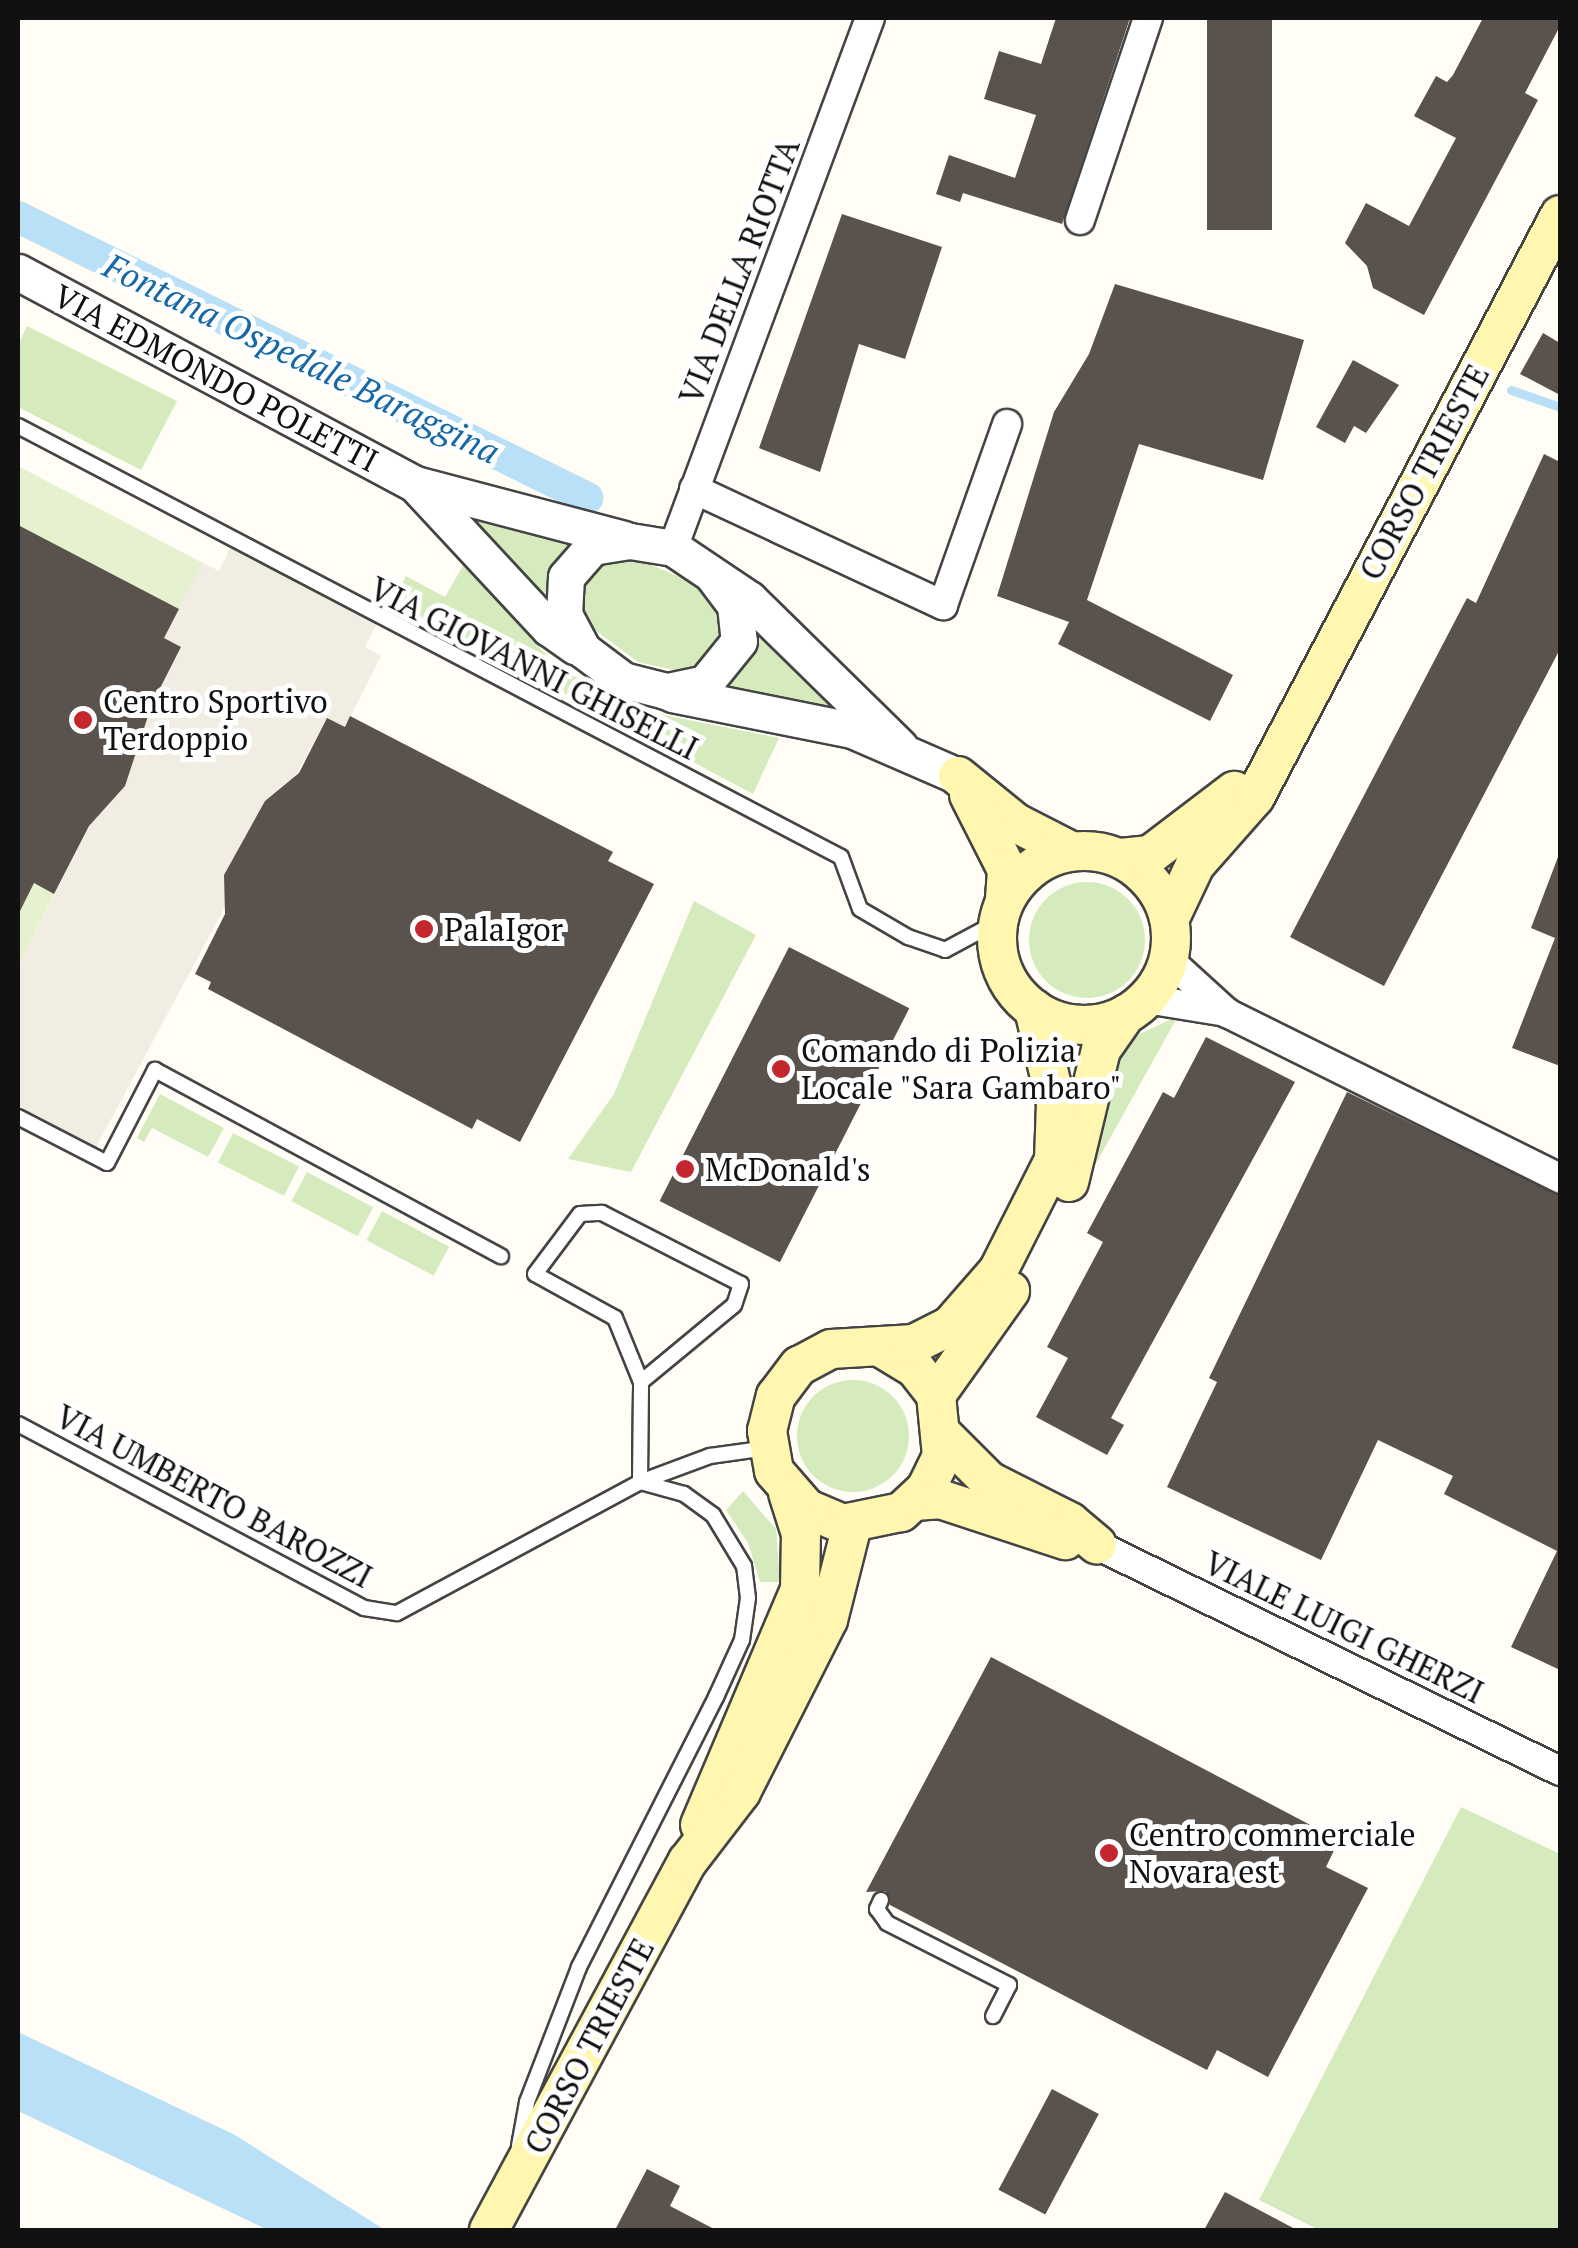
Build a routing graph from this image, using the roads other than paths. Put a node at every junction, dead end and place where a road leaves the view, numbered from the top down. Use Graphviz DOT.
graph roads {
  1 [pos="870,18"];
  2 [pos="1148,18"];
  3 [pos="1560,215"];
  4 [pos="1080,220"];
  5 [pos="18,272"];
  6 [pos="1007,424"];
  7 [pos="18,426"];
  8 [pos="415,484"];
  9 [pos="694,489"];
  10 [pos="630,541"];
  11 [pos="673,548"];
  12 [pos="713,576"];
  13 [pos="582,650"];
  14 [pos="666,691"];
  15 [pos="1288,729"];
  16 [pos="900,747"];
  17 [pos="958,776"];
  18 [pos="1071,851"];
  19 [pos="1121,858"];
  20 [pos="1002,911"];
  21 [pos="1170,918"];
  22 [pos="1169,960"];
  23 [pos="1136,1007"];
  24 [pos="1034,1009"];
  25 [pos="1227,1013"];
  26 [pos="18,1117"];
  27 [pos="1560,1178"];
  28 [pos="500,1256"];
  29 [pos="880,1347"];
  30 [pos="641,1382"];
  31 [pos="936,1395"];
  32 [pos="18,1424"];
  33 [pos="944,1436"];
  34 [pos="768,1448"];
  35 [pos="640,1482"];
  36 [pos="788,1493"];
  37 [pos="914,1502"];
  38 [pos="852,1525"];
  39 [pos="1098,1545"];
  40 [pos="1560,1771"];
  41 [pos="688,1861"];
  42 [pos="881,1900"];
  43 [pos="993,2016"];
  44 [pos="511,2191"];
  45 [pos="489,2230"];
  1 -- 9 [label="street, VIA DELLA RIOTTA"];
  2 -- 4 [label="street"];
  3 -- 15 [label="main road, CORSO TRIESTE"];
  5 -- 8 [label="street, VIA EDMONDO POLETTI"];
  6 -- 9 [label="street"];
  7 -- 20 [label="lane, VIA GIOVANNI GHISELLI"];
  8 -- 10 [label="street, VIA EDMONDO POLETTI"];
  8 -- 13 [label="street, VIA EDMONDO POLETTI"];
  9 -- 11 [label="street, VIA DELLA RIOTTA"];
  10 -- 11 [label="street"];
  10 -- 13 [label="street"];
  11 -- 12 [label="street"];
  12 -- 14 [label="street"];
  12 -- 16 [label="street"];
  13 -- 14 [label="street"];
  14 -- 16 [label="street"];
  15 -- 19 [label="main road, CORSO TRIESTE"];
  15 -- 21 [label="main road, CORSO TRIESTE"];
  16 -- 17 [label="street"];
  17 -- 18 [label="main road"];
  17 -- 20 [label="main road"];
  18 -- 19 [label="main road"];
  18 -- 20 [label="main road"];
  19 -- 21 [label="main road"];
  20 -- 24 [label="main road"];
  21 -- 22 [label="main road"];
  22 -- 23 [label="main road"];
  22 -- 25 [label="street"];
  23 -- 24 [label="main road"];
  23 -- 25 [label="street"];
  23 -- 31 [label="main road"];
  24 -- 29 [label="main road"];
  25 -- 27 [label="street"];
  26 -- 28 [label="lane"];
  29 -- 31 [label="main road"];
  29 -- 34 [label="main road"];
  30 -- 30 [label="lane"];
  30 -- 35 [label="lane"];
  31 -- 33 [label="main road"];
  32 -- 35 [label="lane, VIA UMBERTO BAROZZI"];
  33 -- 37 [label="main road"];
  33 -- 39 [label="main road"];
  34 -- 35 [label="lane, VIA UMBERTO BAROZZI"];
  34 -- 36 [label="main road"];
  35 -- 44 [label="lane"];
  36 -- 38 [label="main road"];
  36 -- 41 [label="main road, CORSO TRIESTE"];
  37 -- 38 [label="main road"];
  37 -- 39 [label="main road"];
  38 -- 41 [label="main road, CORSO TRIESTE"];
  39 -- 40 [label="street, VIALE LUIGI GHERZI"];
  41 -- 44 [label="main road, CORSO TRIESTE"];
  42 -- 43 [label="lane"];
  44 -- 45 [label="main road, CORSO TRIESTE"];
}
